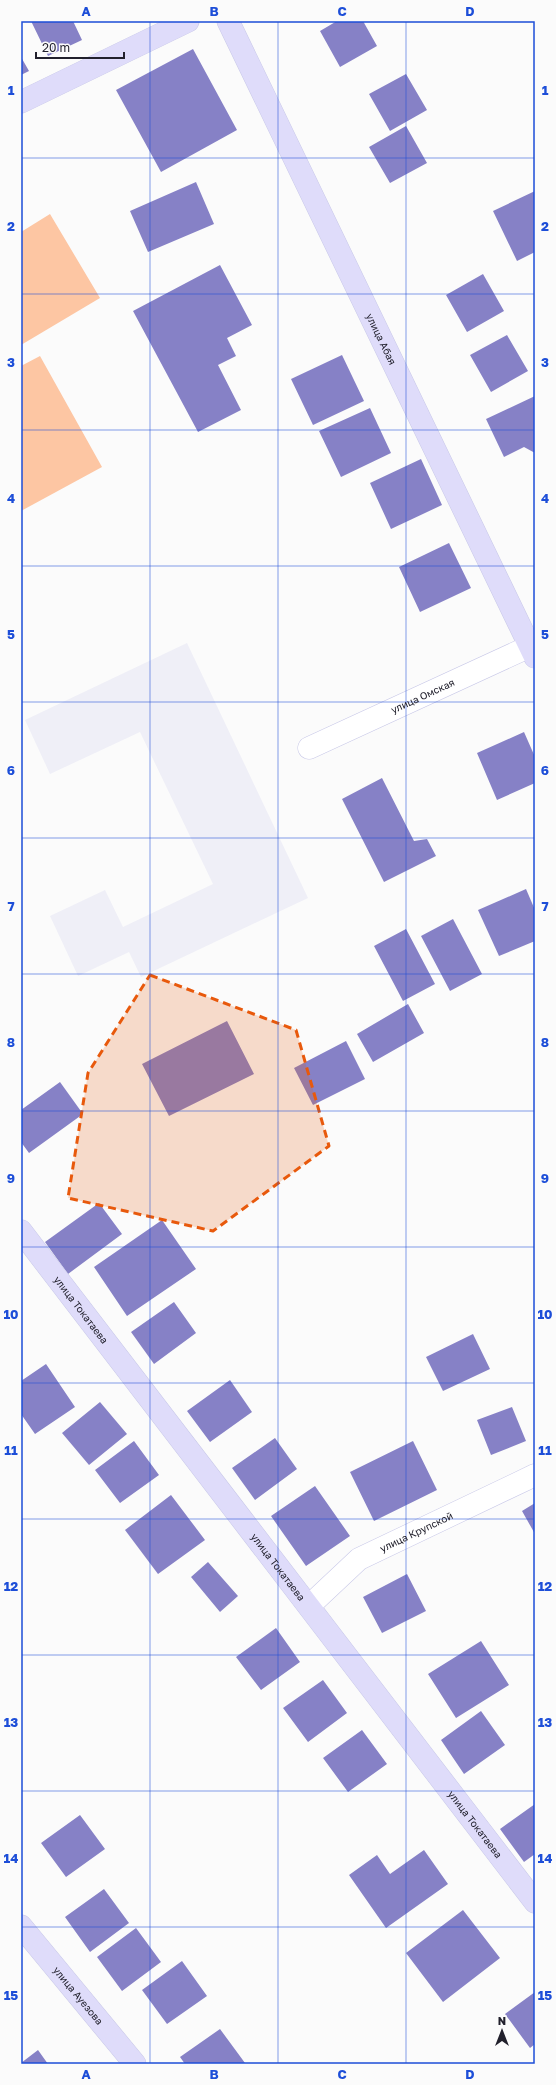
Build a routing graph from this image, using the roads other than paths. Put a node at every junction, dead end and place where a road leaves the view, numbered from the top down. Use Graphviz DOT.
graph roads {
  1 [pos="188,21"];
  2 [pos="228,21"];
  3 [pos="21,102"];
  4 [pos="533,649"];
  5 [pos="309,748"];
  6 [pos="21,1231"];
  7 [pos="535,1475"];
  8 [pos="309,1606"];
  9 [pos="535,1902"];
  10 [pos="21,1926"];
  11 [pos="135,2064"];
  1 -- 3 [label="street"];
  2 -- 4 [label="street, улица Абая"];
  4 -- 5 [label="street, улица Омская"];
  6 -- 8 [label="street, улица Токатаева"];
  7 -- 8 [label="street, улица Крупской"];
  8 -- 9 [label="street, улица Токатаева"];
  10 -- 11 [label="street, улица Ауезова"];
}
